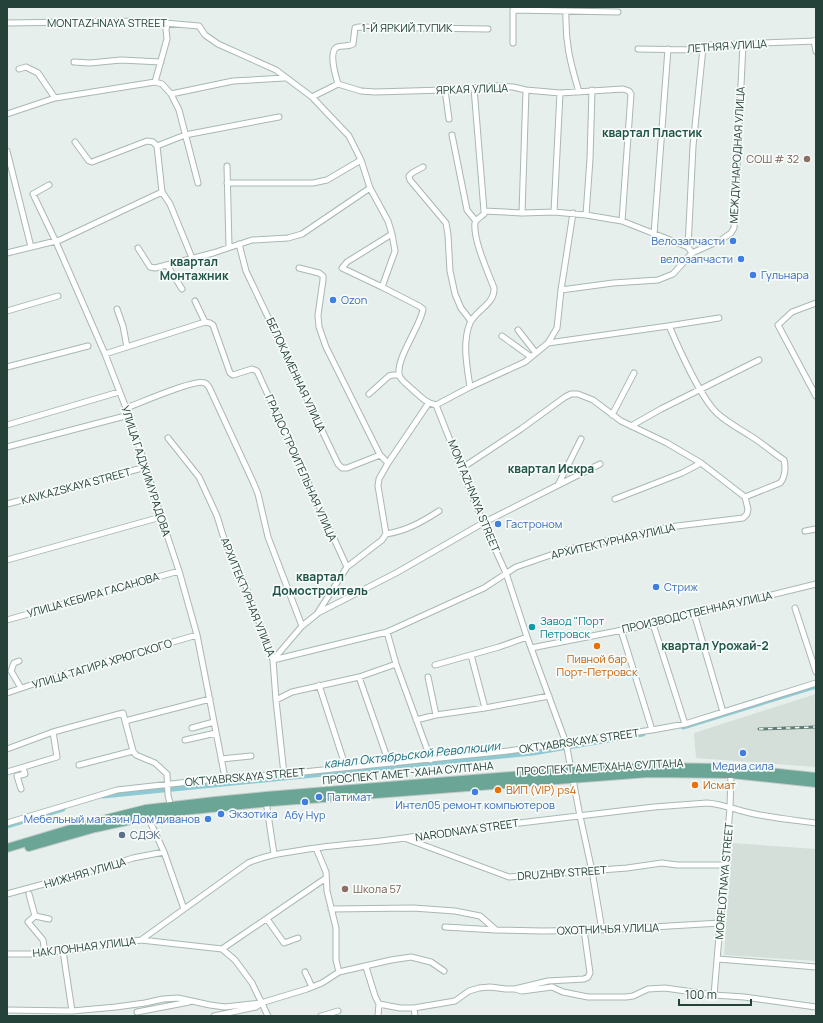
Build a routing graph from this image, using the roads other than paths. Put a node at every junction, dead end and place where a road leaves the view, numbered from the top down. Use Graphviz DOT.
graph roads {
  1 [pos="566,11"];
  2 [pos="618,12"];
  3 [pos="7,23"];
  4 [pos="167,23"];
  5 [pos="488,29"];
  6 [pos="815,41"];
  7 [pos="514,43"];
  8 [pos="743,44"];
  9 [pos="703,48"];
  10 [pos="638,49"];
  11 [pos="668,49"];
  12 [pos="816,51"];
  13 [pos="74,62"];
  14 [pos="161,62"];
  15 [pos="19,69"];
  16 [pos="285,78"];
  17 [pos="155,82"];
  18 [pos="338,84"];
  19 [pos="474,88"];
  20 [pos="445,90"];
  21 [pos="526,90"];
  22 [pos="592,90"];
  23 [pos="580,92"];
  24 [pos="560,93"];
  25 [pos="171,94"];
  26 [pos="312,97"];
  27 [pos="55,98"];
  28 [pos="7,114"];
  29 [pos="279,117"];
  30 [pos="449,119"];
  31 [pos="185,135"];
  32 [pos="452,135"];
  33 [pos="75,142"];
  34 [pos="157,146"];
  35 [pos="7,152"];
  36 [pos="361,160"];
  37 [pos="227,166"];
  38 [pos="423,167"];
  39 [pos="227,183"];
  40 [pos="198,184"];
  41 [pos="49,185"];
  42 [pos="370,188"];
  43 [pos="162,192"];
  44 [pos="484,211"];
  45 [pos="554,212"];
  46 [pos="522,213"];
  47 [pos="573,213"];
  48 [pos="586,215"];
  49 [pos="476,221"];
  50 [pos="622,222"];
  51 [pos="392,234"];
  52 [pos="654,234"];
  53 [pos="56,242"];
  54 [pos="239,244"];
  55 [pos="30,247"];
  56 [pos="229,247"];
  57 [pos="688,247"];
  58 [pos="138,248"];
  59 [pos="692,252"];
  60 [pos="7,253"];
  61 [pos="192,258"];
  62 [pos="166,265"];
  63 [pos="299,268"];
  64 [pos="382,287"];
  65 [pos="182,289"];
  66 [pos="561,290"];
  67 [pos="58,296"];
  68 [pos="195,301"];
  69 [pos="816,303"];
  70 [pos="117,309"];
  71 [pos="7,311"];
  72 [pos="718,318"];
  73 [pos="471,321"];
  74 [pos="207,322"];
  75 [pos="668,326"];
  76 [pos="518,330"];
  77 [pos="502,336"];
  78 [pos="548,343"];
  79 [pos="88,346"];
  80 [pos="127,347"];
  81 [pos="536,353"];
  82 [pos="106,354"];
  83 [pos="531,357"];
  84 [pos="759,360"];
  85 [pos="7,367"];
  86 [pos="634,373"];
  87 [pos="399,375"];
  88 [pos="470,387"];
  89 [pos="701,390"];
  90 [pos="119,392"];
  91 [pos="369,394"];
  92 [pos="816,396"];
  93 [pos="428,404"];
  94 [pos="436,405"];
  95 [pos="126,408"];
  96 [pos="612,414"];
  97 [pos="129,415"];
  98 [pos="7,425"];
  99 [pos="631,426"];
  100 [pos="168,438"];
  101 [pos="581,440"];
  102 [pos="7,447"];
  103 [pos="380,455"];
  104 [pos="388,463"];
  105 [pos="701,463"];
  106 [pos="600,464"];
  107 [pos="146,467"];
  108 [pos="462,468"];
  109 [pos="558,485"];
  110 [pos="745,497"];
  111 [pos="615,499"];
  112 [pos="7,504"];
  113 [pos="439,511"];
  114 [pos="161,517"];
  115 [pos="483,523"];
  116 [pos="816,529"];
  117 [pos="805,531"];
  118 [pos="386,534"];
  119 [pos="7,560"];
  120 [pos="347,567"];
  121 [pos="179,571"];
  122 [pos="506,574"];
  123 [pos="816,584"];
  124 [pos="795,608"];
  125 [pos="694,613"];
  126 [pos="317,614"];
  127 [pos="7,620"];
  128 [pos="653,624"];
  129 [pos="302,626"];
  130 [pos="621,630"];
  131 [pos="387,632"];
  132 [pos="198,635"];
  133 [pos="527,637"];
  134 [pos="531,648"];
  135 [pos="471,655"];
  136 [pos="273,660"];
  137 [pos="19,661"];
  138 [pos="396,664"];
  139 [pos="435,665"];
  140 [pos="816,672"];
  141 [pos="359,677"];
  142 [pos="428,677"];
  143 [pos="816,683"];
  144 [pos="319,685"];
  145 [pos="21,688"];
  146 [pos="7,693"];
  147 [pos="549,696"];
  148 [pos="210,699"];
  149 [pos="276,700"];
  150 [pos="485,708"];
  151 [pos="723,712"];
  152 [pos="436,715"];
  153 [pos="125,720"];
  154 [pos="416,720"];
  155 [pos="214,722"];
  156 [pos="685,724"];
  157 [pos="192,728"];
  158 [pos="652,730"];
  159 [pos="53,732"];
  160 [pos="216,732"];
  161 [pos="185,740"];
  162 [pos="567,745"];
  163 [pos="7,749"];
  164 [pos="133,751"];
  165 [pos="251,756"];
  166 [pos="221,759"];
  167 [pos="430,760"];
  168 [pos="389,763"];
  169 [pos="79,765"];
  170 [pos="23,768"];
  171 [pos="346,768"];
  172 [pos="731,771"];
  173 [pos="7,772"];
  174 [pos="284,774"];
  175 [pos="572,774"];
  176 [pos="816,777"];
  177 [pos="225,778"];
  178 [pos="816,783"];
  179 [pos="168,784"];
  180 [pos="21,789"];
  181 [pos="266,799"];
  182 [pos="730,808"];
  183 [pos="172,810"];
  184 [pos="146,813"];
  185 [pos="580,816"];
  186 [pos="7,823"];
  187 [pos="816,823"];
  188 [pos="406,838"];
  189 [pos="7,848"];
  190 [pos="316,848"];
  191 [pos="164,852"];
  192 [pos="7,853"];
  193 [pos="274,854"];
  194 [pos="724,865"];
  195 [pos="592,871"];
  196 [pos="326,878"];
  197 [pos="7,894"];
  198 [pos="29,894"];
  199 [pos="184,909"];
  200 [pos="331,909"];
  201 [pos="35,916"];
  202 [pos="50,919"];
  203 [pos="266,919"];
  204 [pos="720,923"];
  205 [pos="445,927"];
  206 [pos="496,930"];
  207 [pos="584,930"];
  208 [pos="602,930"];
  209 [pos="298,938"];
  210 [pos="141,940"];
  211 [pos="222,949"];
  212 [pos="63,951"];
  213 [pos="45,953"];
  214 [pos="7,954"];
  215 [pos="718,959"];
  216 [pos="366,967"];
  217 [pos="816,967"];
  218 [pos="444,971"];
  219 [pos="305,972"];
  220 [pos="339,972"];
  221 [pos="312,987"];
  222 [pos="515,989"];
  223 [pos="714,995"];
  224 [pos="192,1002"];
  225 [pos="262,1003"];
  226 [pos="379,1004"];
  227 [pos="816,1007"];
  228 [pos="414,1008"];
  229 [pos="7,1010"];
  230 [pos="72,1011"];
  231 [pos="338,1011"];
  232 [pos="137,1012"];
  233 [pos="214,1016"];
  234 [pos="268,1016"];
  235 [pos="321,1016"];
  236 [pos="378,1016"];
  237 [pos="415,1016"];
  1 -- 2 [label="street"];
  1 -- 7 [label="street"];
  1 -- 23 [label="street"];
  3 -- 4 [label="street, MONTAZHNAYA STREET"];
  4 -- 14 [label="street"];
  4 -- 16 [label="street, MONTAZHNAYA STREET"];
  5 -- 18 [label="street, 1-Й ЯРКИЙ ТУПИК"];
  6 -- 8 [label="street, ЛЕТНЯЯ УЛИЦА"];
  6 -- 12 [label="street"];
  8 -- 9 [label="street, ЛЕТНЯЯ УЛИЦА"];
  8 -- 59 [label="street, МЕЖДУНАРОДНАЯ УЛИЦА"];
  9 -- 11 [label="street, ЛЕТНЯЯ УЛИЦА"];
  9 -- 57 [label="street"];
  10 -- 11 [label="street, ЛЕТНЯЯ УЛИЦА"];
  11 -- 52 [label="street"];
  13 -- 14 [label="street"];
  14 -- 17 [label="street"];
  15 -- 27 [label="street"];
  16 -- 25 [label="street"];
  16 -- 26 [label="street, MONTAZHNAYA STREET"];
  17 -- 25 [label="street"];
  17 -- 27 [label="street"];
  18 -- 20 [label="street, ЯРКАЯ УЛИЦА"];
  18 -- 26 [label="street"];
  19 -- 20 [label="street, ЯРКАЯ УЛИЦА"];
  19 -- 21 [label="street, ЯРКАЯ УЛИЦА"];
  19 -- 44 [label="street"];
  20 -- 30 [label="street"];
  21 -- 24 [label="street, ЯРКАЯ УЛИЦА"];
  21 -- 46 [label="street"];
  22 -- 23 [label="street, ЯРКАЯ УЛИЦА"];
  22 -- 48 [label="street"];
  22 -- 50 [label="street, ЯРКАЯ УЛИЦА"];
  23 -- 24 [label="street, ЯРКАЯ УЛИЦА"];
  24 -- 45 [label="street"];
  25 -- 31 [label="street"];
  26 -- 36 [label="street, MONTAZHNAYA STREET"];
  27 -- 28 [label="street"];
  29 -- 31 [label="street"];
  31 -- 34 [label="street"];
  31 -- 40 [label="street"];
  32 -- 49 [label="street"];
  33 -- 34 [label="street"];
  34 -- 43 [label="street"];
  35 -- 55 [label="street"];
  36 -- 39 [label="street"];
  36 -- 42 [label="street, MONTAZHNAYA STREET"];
  37 -- 39 [label="street"];
  38 -- 73 [label="street"];
  39 -- 56 [label="street"];
  41 -- 53 [label="street, УЛИЦА ГАДЖИМУРАДОВА"];
  42 -- 51 [label="street, MONTAZHNAYA STREET"];
  42 -- 54 [label="street"];
  43 -- 53 [label="street"];
  43 -- 61 [label="street"];
  44 -- 46 [label="street"];
  44 -- 49 [label="street"];
  45 -- 46 [label="street"];
  45 -- 47 [label="street"];
  47 -- 48 [label="street"];
  47 -- 66 [label="street"];
  48 -- 50 [label="street"];
  49 -- 73 [label="street"];
  50 -- 52 [label="street"];
  51 -- 64 [label="street, MONTAZHNAYA STREET"];
  51 -- 64 [label="street"];
  52 -- 57 [label="street"];
  53 -- 55 [label="street"];
  53 -- 82 [label="street, УЛИЦА ГАДЖИМУРАДОВА"];
  54 -- 56 [label="street"];
  54 -- 103 [label="street, БЕЛОКАМЕННАЯ УЛИЦА"];
  55 -- 60 [label="street"];
  56 -- 61 [label="street"];
  57 -- 59 [label="street"];
  58 -- 62 [label="street"];
  59 -- 66 [label="street, МЕЖДУНАРОДНАЯ УЛИЦА"];
  61 -- 62 [label="street"];
  62 -- 65 [label="street"];
  63 -- 103 [label="street"];
  64 -- 87 [label="street"];
  66 -- 78 [label="street"];
  67 -- 71 [label="street"];
  68 -- 74 [label="street"];
  69 -- 92 [label="street"];
  70 -- 80 [label="street"];
  72 -- 75 [label="street"];
  73 -- 88 [label="street"];
  74 -- 80 [label="street"];
  74 -- 120 [label="street, ГРАДОСТРОИТЕЛЬНАЯ УЛИЦА"];
  75 -- 78 [label="street"];
  75 -- 89 [label="street"];
  76 -- 81 [label="street"];
  77 -- 83 [label="street"];
  78 -- 81 [label="street"];
  79 -- 85 [label="street"];
  80 -- 82 [label="street"];
  81 -- 83 [label="street"];
  82 -- 90 [label="street, УЛИЦА ГАДЖИМУРАДОВА"];
  83 -- 88 [label="street"];
  84 -- 89 [label="street"];
  86 -- 96 [label="street"];
  87 -- 91 [label="street"];
  87 -- 93 [label="street"];
  88 -- 94 [label="street"];
  89 -- 99 [label="street"];
  89 -- 110 [label="street"];
  90 -- 95 [label="street, УЛИЦА ГАДЖИМУРАДОВА"];
  90 -- 98 [label="street"];
  93 -- 94 [label="street"];
  93 -- 104 [label="street"];
  94 -- 108 [label="street, MONTAZHNAYA STREET"];
  95 -- 97 [label="street, УЛИЦА ГАДЖИМУРАДОВА"];
  95 -- 129 [label="street"];
  96 -- 99 [label="street"];
  96 -- 108 [label="street"];
  97 -- 102 [label="street"];
  97 -- 107 [label="street, УЛИЦА ГАДЖИМУРАДОВА"];
  99 -- 105 [label="street"];
  100 -- 136 [label="street, АРХИТЕКТУРНАЯ УЛИЦА"];
  101 -- 109 [label="street"];
  103 -- 104 [label="street"];
  104 -- 118 [label="street"];
  105 -- 110 [label="street"];
  105 -- 111 [label="street"];
  106 -- 109 [label="street"];
  107 -- 112 [label="street, KAVKAZSKAYA STREET"];
  107 -- 114 [label="street, УЛИЦА ГАДЖИМУРАДОВА"];
  108 -- 115 [label="street, MONTAZHNAYA STREET"];
  109 -- 115 [label="street"];
  110 -- 122 [label="street, АРХИТЕКТУРНАЯ УЛИЦА"];
  113 -- 118 [label="street"];
  114 -- 119 [label="street"];
  114 -- 121 [label="street, УЛИЦА ГАДЖИМУРАДОВА"];
  115 -- 122 [label="street, MONTAZHNAYA STREET"];
  115 -- 126 [label="street"];
  116 -- 117 [label="street"];
  118 -- 120 [label="street"];
  120 -- 126 [label="street"];
  121 -- 127 [label="street, УЛИЦА КЕБИРА ГАСАНОВА"];
  121 -- 132 [label="street, УЛИЦА ГАДЖИМУРАДОВА"];
  122 -- 131 [label="street, АРХИТЕКТУРНАЯ УЛИЦА"];
  122 -- 133 [label="street, MONTAZHNAYA STREET"];
  123 -- 125 [label="street, ПРОИЗВОДСТВЕННАЯ УЛИЦА"];
  124 -- 140 [label="street"];
  125 -- 128 [label="street, ПРОИЗВОДСТВЕННАЯ УЛИЦА"];
  125 -- 151 [label="street"];
  126 -- 129 [label="street"];
  128 -- 130 [label="street, ПРОИЗВОДСТВЕННАЯ УЛИЦА"];
  128 -- 156 [label="street"];
  129 -- 136 [label="street"];
  130 -- 134 [label="street, ПРОИЗВОДСТВЕННАЯ УЛИЦА"];
  130 -- 158 [label="street"];
  131 -- 136 [label="street, АРХИТЕКТУРНАЯ УЛИЦА"];
  131 -- 138 [label="street"];
  132 -- 145 [label="street, УЛИЦА ТАГИРА ХРЮГСКОГО"];
  132 -- 148 [label="street, УЛИЦА ГАДЖИМУРАДОВА"];
  133 -- 134 [label="street, MONTAZHNAYA STREET"];
  133 -- 135 [label="street"];
  134 -- 147 [label="street, MONTAZHNAYA STREET"];
  135 -- 139 [label="street"];
  135 -- 150 [label="street"];
  136 -- 149 [label="street"];
  137 -- 145 [label="street"];
  138 -- 141 [label="street"];
  138 -- 154 [label="street"];
  141 -- 144 [label="street"];
  141 -- 168 [label="street"];
  142 -- 152 [label="street"];
  143 -- 151 [label="street, OKTYABRSKAYA STREET"];
  144 -- 149 [label="street"];
  144 -- 171 [label="street"];
  145 -- 146 [label="street, УЛИЦА ТАГИРА ХРЮГСКОГО"];
  147 -- 150 [label="street"];
  147 -- 162 [label="street, MONTAZHNAYA STREET"];
  148 -- 153 [label="street"];
  148 -- 155 [label="street, УЛИЦА ГАДЖИМУРАДОВА"];
  149 -- 174 [label="street"];
  150 -- 152 [label="street"];
  151 -- 156 [label="street, OKTYABRSKAYA STREET"];
  152 -- 154 [label="street"];
  153 -- 159 [label="street"];
  153 -- 164 [label="street"];
  154 -- 167 [label="street"];
  155 -- 157 [label="street"];
  155 -- 160 [label="street, УЛИЦА ГАДЖИМУРАДОВА"];
  156 -- 158 [label="street, OKTYABRSKAYA STREET"];
  158 -- 162 [label="street, OKTYABRSKAYA STREET"];
  159 -- 163 [label="street"];
  159 -- 170 [label="street"];
  160 -- 161 [label="street"];
  160 -- 166 [label="street, УЛИЦА ГАДЖИМУРАДОВА"];
  162 -- 167 [label="street, OKTYABRSKAYA STREET"];
  162 -- 175 [label="street, MONTAZHNAYA STREET"];
  164 -- 169 [label="street"];
  164 -- 179 [label="street"];
  165 -- 166 [label="street"];
  166 -- 177 [label="street, УЛИЦА ГАДЖИМУРАДОВА"];
  167 -- 168 [label="street, OKTYABRSKAYA STREET"];
  168 -- 171 [label="street, OKTYABRSKAYA STREET"];
  170 -- 173 [label="street"];
  170 -- 180 [label="street"];
  171 -- 174 [label="street, OKTYABRSKAYA STREET"];
  172 -- 175 [label="main road, ПРОСПЕКТ АМЕТ-ХАНА СУЛТАНА"];
  172 -- 176 [label="main road, ПРОСПЕКТ АМЕТ-ХАНА СУЛТАНА"];
  172 -- 178 [label="main road"];
  172 -- 182 [label="street, MORFLOTNAYA STREET"];
  174 -- 177 [label="street, OKTYABRSKAYA STREET"];
  175 -- 181 [label="main road, ПРОСПЕКТ АМЕТ-ХАНА СУЛТАНА"];
  175 -- 185 [label="street, MONTAZHNAYA STREET"];
  177 -- 179 [label="street, OKTYABRSKAYA STREET"];
  179 -- 183 [label="street"];
  179 -- 186 [label="street, OKTYABRSKAYA STREET"];
  181 -- 183 [label="main road, ПРОСПЕКТ АМЕТ-ХАНА СУЛТАНА"];
  181 -- 193 [label="street"];
  182 -- 185 [label="street, NARODNAYA STREET"];
  182 -- 187 [label="street, NARODNAYA STREET"];
  182 -- 194 [label="street, MORFLOTNAYA STREET"];
  183 -- 184 [label="main road, ПРОСПЕКТ АМЕТ-ХАНА СУЛТАНА"];
  184 -- 189 [label="main road, ПРОСПЕКТ АМЕТ-ХАНА СУЛТАНА"];
  184 -- 191 [label="street"];
  184 -- 192 [label="main road"];
  185 -- 188 [label="street, NARODNAYA STREET"];
  185 -- 195 [label="street, MONTAZHNAYA STREET"];
  188 -- 190 [label="street, NARODNAYA STREET"];
  188 -- 195 [label="street, DRUZHBY STREET"];
  190 -- 193 [label="street, NARODNAYA STREET"];
  190 -- 196 [label="street"];
  191 -- 197 [label="street, НИЖНЯЯ УЛИЦА"];
  191 -- 199 [label="street"];
  193 -- 199 [label="street, NARODNAYA STREET"];
  194 -- 195 [label="street, DRUZHBY STREET"];
  194 -- 204 [label="street, MORFLOTNAYA STREET"];
  195 -- 208 [label="street, MONTAZHNAYA STREET"];
  196 -- 200 [label="street"];
  196 -- 203 [label="street"];
  198 -- 201 [label="street"];
  199 -- 210 [label="street, NARODNAYA STREET"];
  200 -- 206 [label="street"];
  200 -- 220 [label="street"];
  201 -- 202 [label="street"];
  201 -- 213 [label="street"];
  203 -- 209 [label="street"];
  203 -- 211 [label="street"];
  204 -- 208 [label="street, ОХОТНИЧЬЯ УЛИЦА"];
  204 -- 215 [label="street, MORFLOTNAYA STREET"];
  205 -- 206 [label="street, ОХОТНИЧЬЯ УЛИЦА"];
  206 -- 207 [label="street, ОХОТНИЧЬЯ УЛИЦА"];
  207 -- 208 [label="street, ОХОТНИЧЬЯ УЛИЦА"];
  207 -- 222 [label="street"];
  210 -- 211 [label="street, НАКЛОННАЯ УЛИЦА"];
  210 -- 212 [label="street, НАКЛОННАЯ УЛИЦА"];
  211 -- 225 [label="street"];
  212 -- 213 [label="street, НАКЛОННАЯ УЛИЦА"];
  212 -- 230 [label="street"];
  213 -- 214 [label="street, НАКЛОННАЯ УЛИЦА"];
  215 -- 217 [label="street"];
  215 -- 223 [label="street, MORFLOTNAYA STREET"];
  216 -- 218 [label="street"];
  216 -- 220 [label="street"];
  216 -- 226 [label="street"];
  219 -- 221 [label="street"];
  220 -- 221 [label="street"];
  221 -- 225 [label="street"];
  222 -- 223 [label="street"];
  222 -- 228 [label="street"];
  223 -- 227 [label="street"];
  224 -- 225 [label="street"];
  224 -- 230 [label="street"];
  224 -- 232 [label="street"];
  225 -- 233 [label="street"];
  225 -- 234 [label="street"];
  226 -- 228 [label="street"];
  226 -- 236 [label="street"];
  228 -- 237 [label="street"];
  229 -- 230 [label="street"];
  231 -- 235 [label="street"];
}
